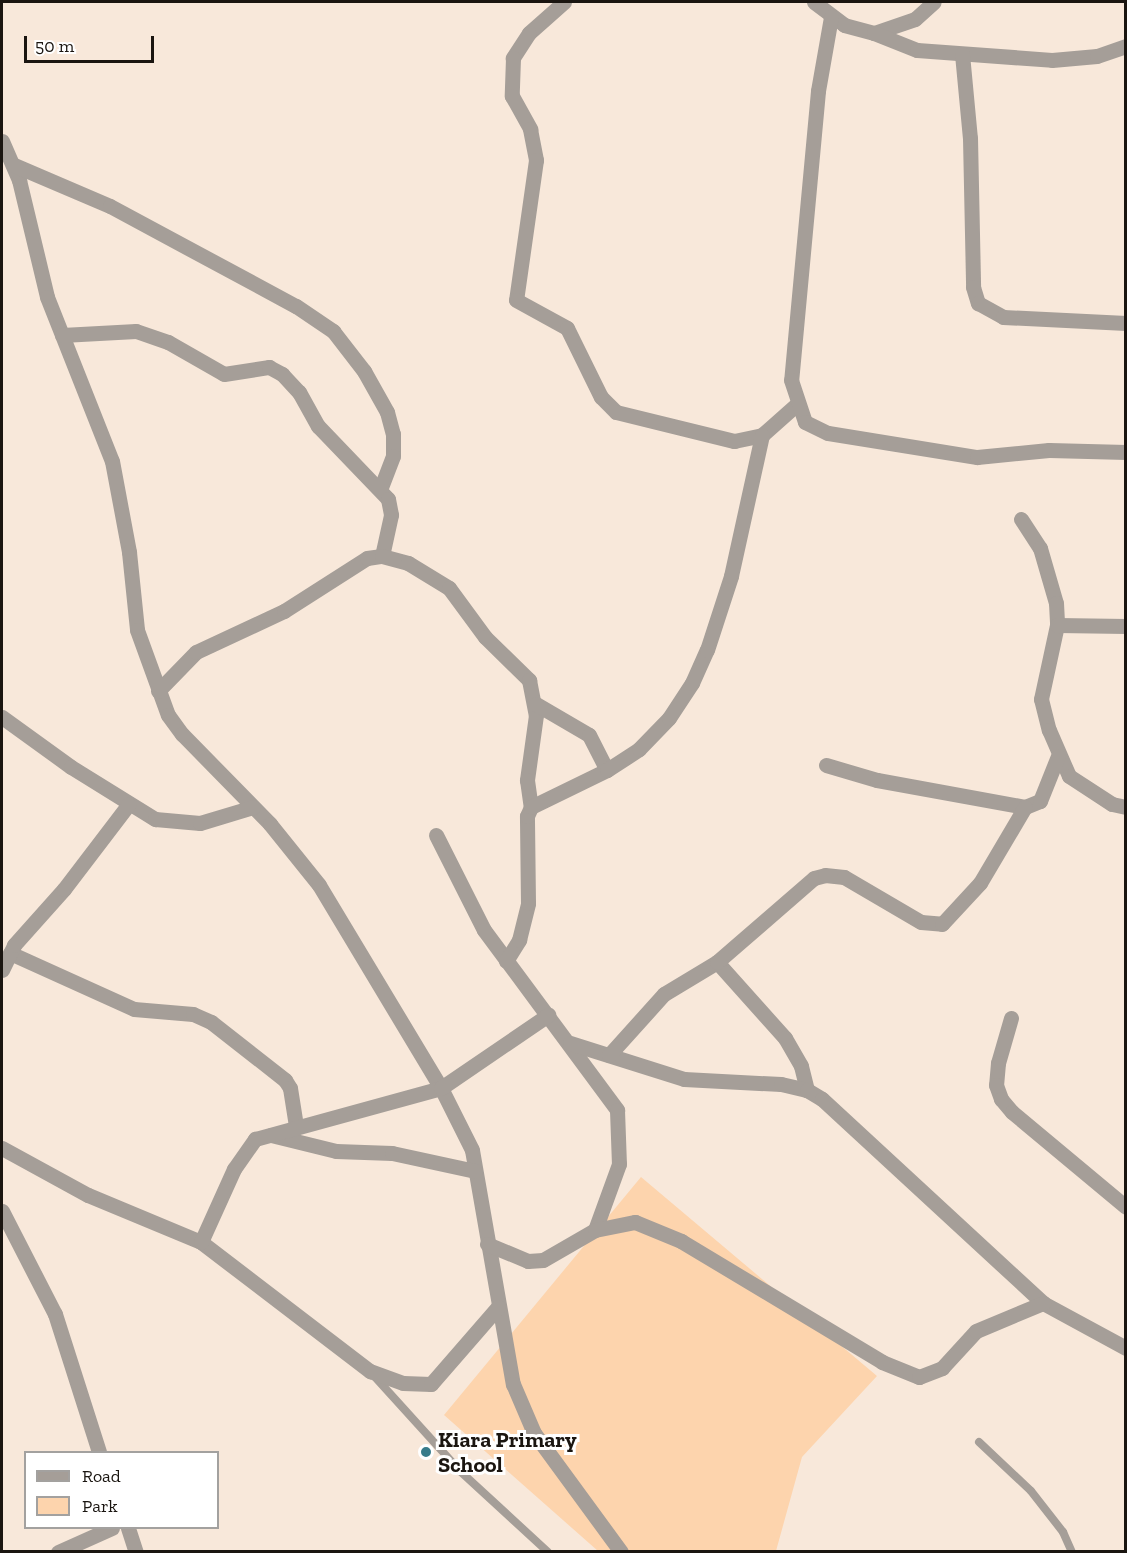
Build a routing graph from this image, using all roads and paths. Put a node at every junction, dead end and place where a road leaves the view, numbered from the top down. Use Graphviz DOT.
graph roads {
  1 [pos="564,2"];
  2 [pos="817,2"];
  3 [pos="934,2"];
  4 [pos="831,17"];
  5 [pos="874,33"];
  6 [pos="1125,46"];
  7 [pos="963,54"];
  8 [pos="2,141"];
  9 [pos="14,165"];
  10 [pos="1125,323"];
  11 [pos="62,334"];
  12 [pos="796,405"];
  13 [pos="762,435"];
  14 [pos="1125,452"];
  15 [pos="381,488"];
  16 [pos="1021,519"];
  17 [pos="382,556"];
  18 [pos="1057,625"];
  19 [pos="1125,626"];
  20 [pos="158,691"];
  21 [pos="536,704"];
  22 [pos="2,717"];
  23 [pos="1058,756"];
  24 [pos="826,765"];
  25 [pos="607,770"];
  26 [pos="128,805"];
  27 [pos="253,807"];
  28 [pos="531,807"];
  29 [pos="1025,807"];
  30 [pos="1125,807"];
  31 [pos="436,835"];
  32 [pos="2,934"];
  33 [pos="12,949"];
  34 [pos="506,961"];
  35 [pos="717,962"];
  36 [pos="2,970"];
  37 [pos="548,1015"];
  38 [pos="1011,1018"];
  39 [pos="570,1044"];
  40 [pos="609,1055"];
  41 [pos="441,1088"];
  42 [pos="807,1090"];
  43 [pos="296,1127"];
  44 [pos="271,1135"];
  45 [pos="2,1148"];
  46 [pos="475,1171"];
  47 [pos="1125,1207"];
  48 [pos="2,1211"];
  49 [pos="595,1230"];
  50 [pos="201,1242"];
  51 [pos="487,1244"];
  52 [pos="1043,1303"];
  53 [pos="498,1307"];
  54 [pos="1125,1348"];
  55 [pos="370,1371"];
  56 [pos="979,1442"];
  57 [pos="99,1451"];
  58 [pos="108,1529"];
  59 [pos="129,1529"];
  60 [pos="58,1551"];
  61 [pos="136,1551"];
  62 [pos="548,1551"];
  63 [pos="621,1551"];
  64 [pos="1072,1551"];
  1 -- 13 [label="street"];
  2 -- 4 [label="street"];
  3 -- 5 [label="street"];
  4 -- 5 [label="street"];
  4 -- 12 [label="street"];
  5 -- 7 [label="street"];
  6 -- 7 [label="street"];
  7 -- 10 [label="street"];
  8 -- 9 [label="street"];
  9 -- 11 [label="street"];
  9 -- 15 [label="street"];
  11 -- 15 [label="street"];
  11 -- 20 [label="street"];
  12 -- 13 [label="street"];
  12 -- 14 [label="street"];
  13 -- 25 [label="street"];
  15 -- 17 [label="street"];
  16 -- 18 [label="street"];
  17 -- 20 [label="street"];
  17 -- 21 [label="street"];
  18 -- 19 [label="street"];
  18 -- 23 [label="street"];
  20 -- 27 [label="street"];
  21 -- 25 [label="street"];
  21 -- 28 [label="street"];
  22 -- 26 [label="street"];
  23 -- 29 [label="street"];
  23 -- 30 [label="street"];
  24 -- 29 [label="street"];
  25 -- 28 [label="street"];
  26 -- 27 [label="street"];
  26 -- 33 [label="street"];
  27 -- 41 [label="street"];
  28 -- 34 [label="street"];
  29 -- 35 [label="street"];
  31 -- 34 [label="street"];
  32 -- 33 [label="street"];
  33 -- 36 [label="street"];
  33 -- 43 [label="street"];
  34 -- 37 [label="street"];
  35 -- 40 [label="street"];
  35 -- 42 [label="street"];
  37 -- 39 [label="street"];
  37 -- 41 [label="street"];
  38 -- 47 [label="street"];
  39 -- 40 [label="street"];
  39 -- 49 [label="street"];
  40 -- 42 [label="street"];
  41 -- 43 [label="street"];
  41 -- 46 [label="street"];
  42 -- 52 [label="street"];
  43 -- 44 [label="street"];
  44 -- 46 [label="street"];
  44 -- 50 [label="street"];
  45 -- 50 [label="street"];
  46 -- 51 [label="street"];
  48 -- 57 [label="street"];
  49 -- 51 [label="street"];
  49 -- 52 [label="street"];
  50 -- 55 [label="street"];
  51 -- 53 [label="street"];
  52 -- 54 [label="street"];
  53 -- 55 [label="street"];
  53 -- 63 [label="street"];
  55 -- 62 [label="lane"];
  56 -- 64 [label="lane"];
  58 -- 60 [label="street"];
  59 -- 61 [label="street"];
}
